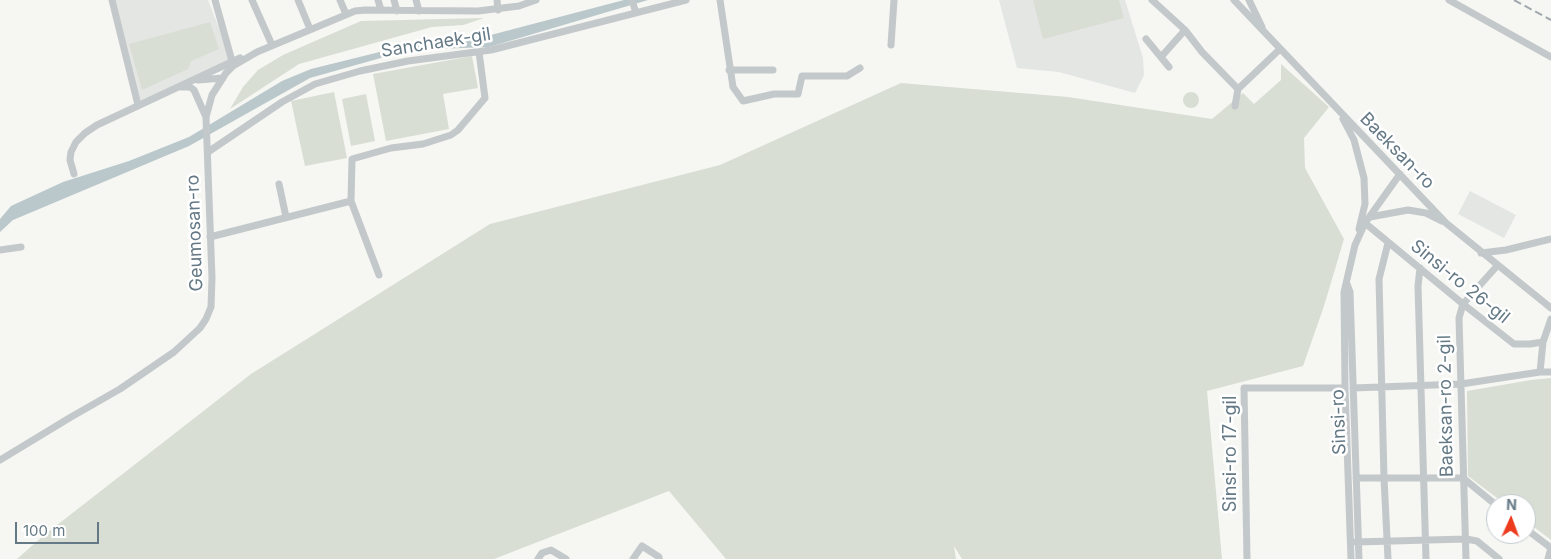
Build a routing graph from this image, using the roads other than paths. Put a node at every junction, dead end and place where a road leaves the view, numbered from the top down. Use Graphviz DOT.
graph roads {
  1 [pos="112,0"];
  2 [pos="215,0"];
  3 [pos="252,0"];
  4 [pos="298,0"];
  5 [pos="340,0"];
  6 [pos="378,0"];
  7 [pos="394,0"];
  8 [pos="416,0"];
  9 [pos="497,0"];
  10 [pos="536,0"];
  11 [pos="632,0"];
  12 [pos="686,0"];
  13 [pos="720,0"];
  14 [pos="894,0"];
  15 [pos="1152,0"];
  16 [pos="1234,0"];
  17 [pos="1250,0"];
  18 [pos="1449,0"];
  19 [pos="380,10"];
  20 [pos="498,10"];
  21 [pos="397,11"];
  22 [pos="419,11"];
  23 [pos="636,13"];
  24 [pos="346,14"];
  25 [pos="310,29"];
  26 [pos="1185,30"];
  27 [pos="1265,34"];
  28 [pos="1146,38"];
  29 [pos="891,45"];
  30 [pos="272,46"];
  31 [pos="1280,49"];
  32 [pos="257,52"];
  33 [pos="479,52"];
  34 [pos="1161,57"];
  35 [pos="1551,57"];
  36 [pos="232,61"];
  37 [pos="1169,67"];
  38 [pos="860,68"];
  39 [pos="729,70"];
  40 [pos="773,70"];
  41 [pos="223,78"];
  42 [pos="182,85"];
  43 [pos="1238,89"];
  44 [pos="165,93"];
  45 [pos="138,105"];
  46 [pos="1235,106"];
  47 [pos="1340,112"];
  48 [pos="206,117"];
  49 [pos="208,152"];
  50 [pos="74,174"];
  51 [pos="1400,174"];
  52 [pos="279,184"];
  53 [pos="351,201"];
  54 [pos="286,216"];
  55 [pos="1368,220"];
  56 [pos="1446,223"];
  57 [pos="210,237"];
  58 [pos="1551,238"];
  59 [pos="1388,243"];
  60 [pos="1355,245"];
  61 [pos="21,247"];
  62 [pos="0,250"];
  63 [pos="1481,253"];
  64 [pos="1497,266"];
  65 [pos="1420,268"];
  66 [pos="378,275"];
  67 [pos="1463,304"];
  68 [pos="1551,308"];
  69 [pos="1551,319"];
  70 [pos="1543,342"];
  71 [pos="1540,372"];
  72 [pos="1551,372"];
  73 [pos="1461,384"];
  74 [pos="1421,385"];
  75 [pos="1382,387"];
  76 [pos="1349,388"];
  77 [pos="0,460"];
  78 [pos="1356,478"];
  79 [pos="1384,478"];
  80 [pos="1424,478"];
  81 [pos="1463,478"];
  82 [pos="1486,497"];
  83 [pos="1536,537"];
  84 [pos="1466,539"];
  85 [pos="1387,540"];
  86 [pos="1425,540"];
  87 [pos="1354,542"];
  88 [pos="1551,548"];
  89 [pos="538,559"];
  90 [pos="566,559"];
  91 [pos="633,559"];
  92 [pos="659,559"];
  93 [pos="1248,559"];
  94 [pos="1351,559"];
  95 [pos="1358,559"];
  96 [pos="1388,559"];
  97 [pos="1426,559"];
  98 [pos="1466,559"];
  99 [pos="1499,559"];
  100 [pos="1548,559"];
  1 -- 45 [label="street"];
  2 -- 36 [label="street"];
  3 -- 30 [label="street"];
  4 -- 25 [label="street"];
  5 -- 24 [label="street"];
  6 -- 19 [label="street"];
  7 -- 21 [label="street"];
  8 -- 22 [label="street"];
  9 -- 20 [label="street"];
  10 -- 20 [label="street, Geumosan-ro"];
  11 -- 23 [label="street"];
  12 -- 23 [label="street, Sanchaek-gil"];
  13 -- 39 [label="street"];
  14 -- 29 [label="street"];
  15 -- 26 [label="street"];
  16 -- 27 [label="street, Baeksan-ro"];
  17 -- 27 [label="street"];
  18 -- 35 [label="street"];
  19 -- 21 [label="street, Geumosan-ro"];
  19 -- 24 [label="street, Geumosan-ro"];
  20 -- 22 [label="street, Geumosan-ro"];
  21 -- 22 [label="street, Geumosan-ro"];
  23 -- 33 [label="street, Sanchaek-gil"];
  24 -- 25 [label="street, Geumosan-ro"];
  25 -- 30 [label="street, Geumosan-ro"];
  26 -- 34 [label="street"];
  26 -- 43 [label="street"];
  27 -- 31 [label="street, Baeksan-ro"];
  28 -- 34 [label="street"];
  30 -- 32 [label="street, Geumosan-ro"];
  31 -- 43 [label="street"];
  31 -- 47 [label="street, Baeksan-ro"];
  32 -- 36 [label="street"];
  32 -- 41 [label="street, Geumosan-ro"];
  33 -- 49 [label="street, Sanchaek-gil"];
  33 -- 53 [label="street"];
  34 -- 37 [label="street"];
  36 -- 42 [label="street"];
  38 -- 39 [label="street"];
  39 -- 40 [label="street"];
  41 -- 42 [label="street"];
  41 -- 48 [label="street, Geumosan-ro"];
  42 -- 44 [label="street"];
  43 -- 46 [label="street"];
  44 -- 45 [label="street"];
  44 -- 48 [label="street"];
  45 -- 50 [label="street"];
  47 -- 51 [label="street, Baeksan-ro"];
  47 -- 60 [label="street"];
  48 -- 49 [label="street, Geumosan-ro"];
  49 -- 57 [label="street, Geumosan-ro"];
  51 -- 55 [label="street, Sinsi-ro"];
  51 -- 56 [label="street, Baeksan-ro"];
  52 -- 54 [label="street"];
  53 -- 54 [label="street"];
  53 -- 66 [label="street"];
  54 -- 57 [label="street"];
  55 -- 56 [label="street"];
  55 -- 59 [label="street, Sinsi-ro 26-gil"];
  55 -- 60 [label="street, Sinsi-ro"];
  56 -- 63 [label="street, Baeksan-ro"];
  57 -- 77 [label="street, Geumosan-ro"];
  58 -- 63 [label="street"];
  59 -- 65 [label="street, Sinsi-ro 26-gil"];
  59 -- 75 [label="street"];
  60 -- 76 [label="street, Sinsi-ro"];
  61 -- 62 [label="street"];
  63 -- 64 [label="street, Baeksan-ro"];
  64 -- 67 [label="street"];
  64 -- 68 [label="street, Baeksan-ro"];
  65 -- 67 [label="street, Sinsi-ro 26-gil"];
  65 -- 74 [label="street"];
  67 -- 70 [label="street, Sinsi-ro 26-gil"];
  67 -- 73 [label="street, Baeksan-ro 2-gil"];
  69 -- 70 [label="street"];
  70 -- 71 [label="street"];
  71 -- 72 [label="street"];
  71 -- 73 [label="street"];
  73 -- 74 [label="street"];
  73 -- 81 [label="street, Baeksan-ro 2-gil"];
  74 -- 75 [label="street"];
  74 -- 80 [label="street"];
  75 -- 76 [label="street"];
  75 -- 79 [label="street"];
  76 -- 78 [label="street, Sinsi-ro"];
  76 -- 87 [label="street, Sinsi-ro"];
  76 -- 93 [label="street, Sinsi-ro 17-gil"];
  78 -- 79 [label="street"];
  78 -- 87 [label="street, Sinsi-ro"];
  79 -- 80 [label="street"];
  79 -- 85 [label="street"];
  80 -- 81 [label="street"];
  80 -- 86 [label="street"];
  81 -- 82 [label="street"];
  81 -- 84 [label="street, Baeksan-ro 2-gil"];
  83 -- 88 [label="street"];
  84 -- 86 [label="street"];
  84 -- 98 [label="street, Baeksan-ro 2-gil"];
  84 -- 99 [label="street"];
  85 -- 86 [label="street"];
  85 -- 87 [label="street"];
  85 -- 96 [label="street"];
  86 -- 97 [label="street"];
  87 -- 94 [label="street, Sinsi-ro"];
  87 -- 95 [label="street, Sinsi-ro"];
  88 -- 100 [label="street"];
  89 -- 90 [label="street"];
  91 -- 92 [label="street"];
}
